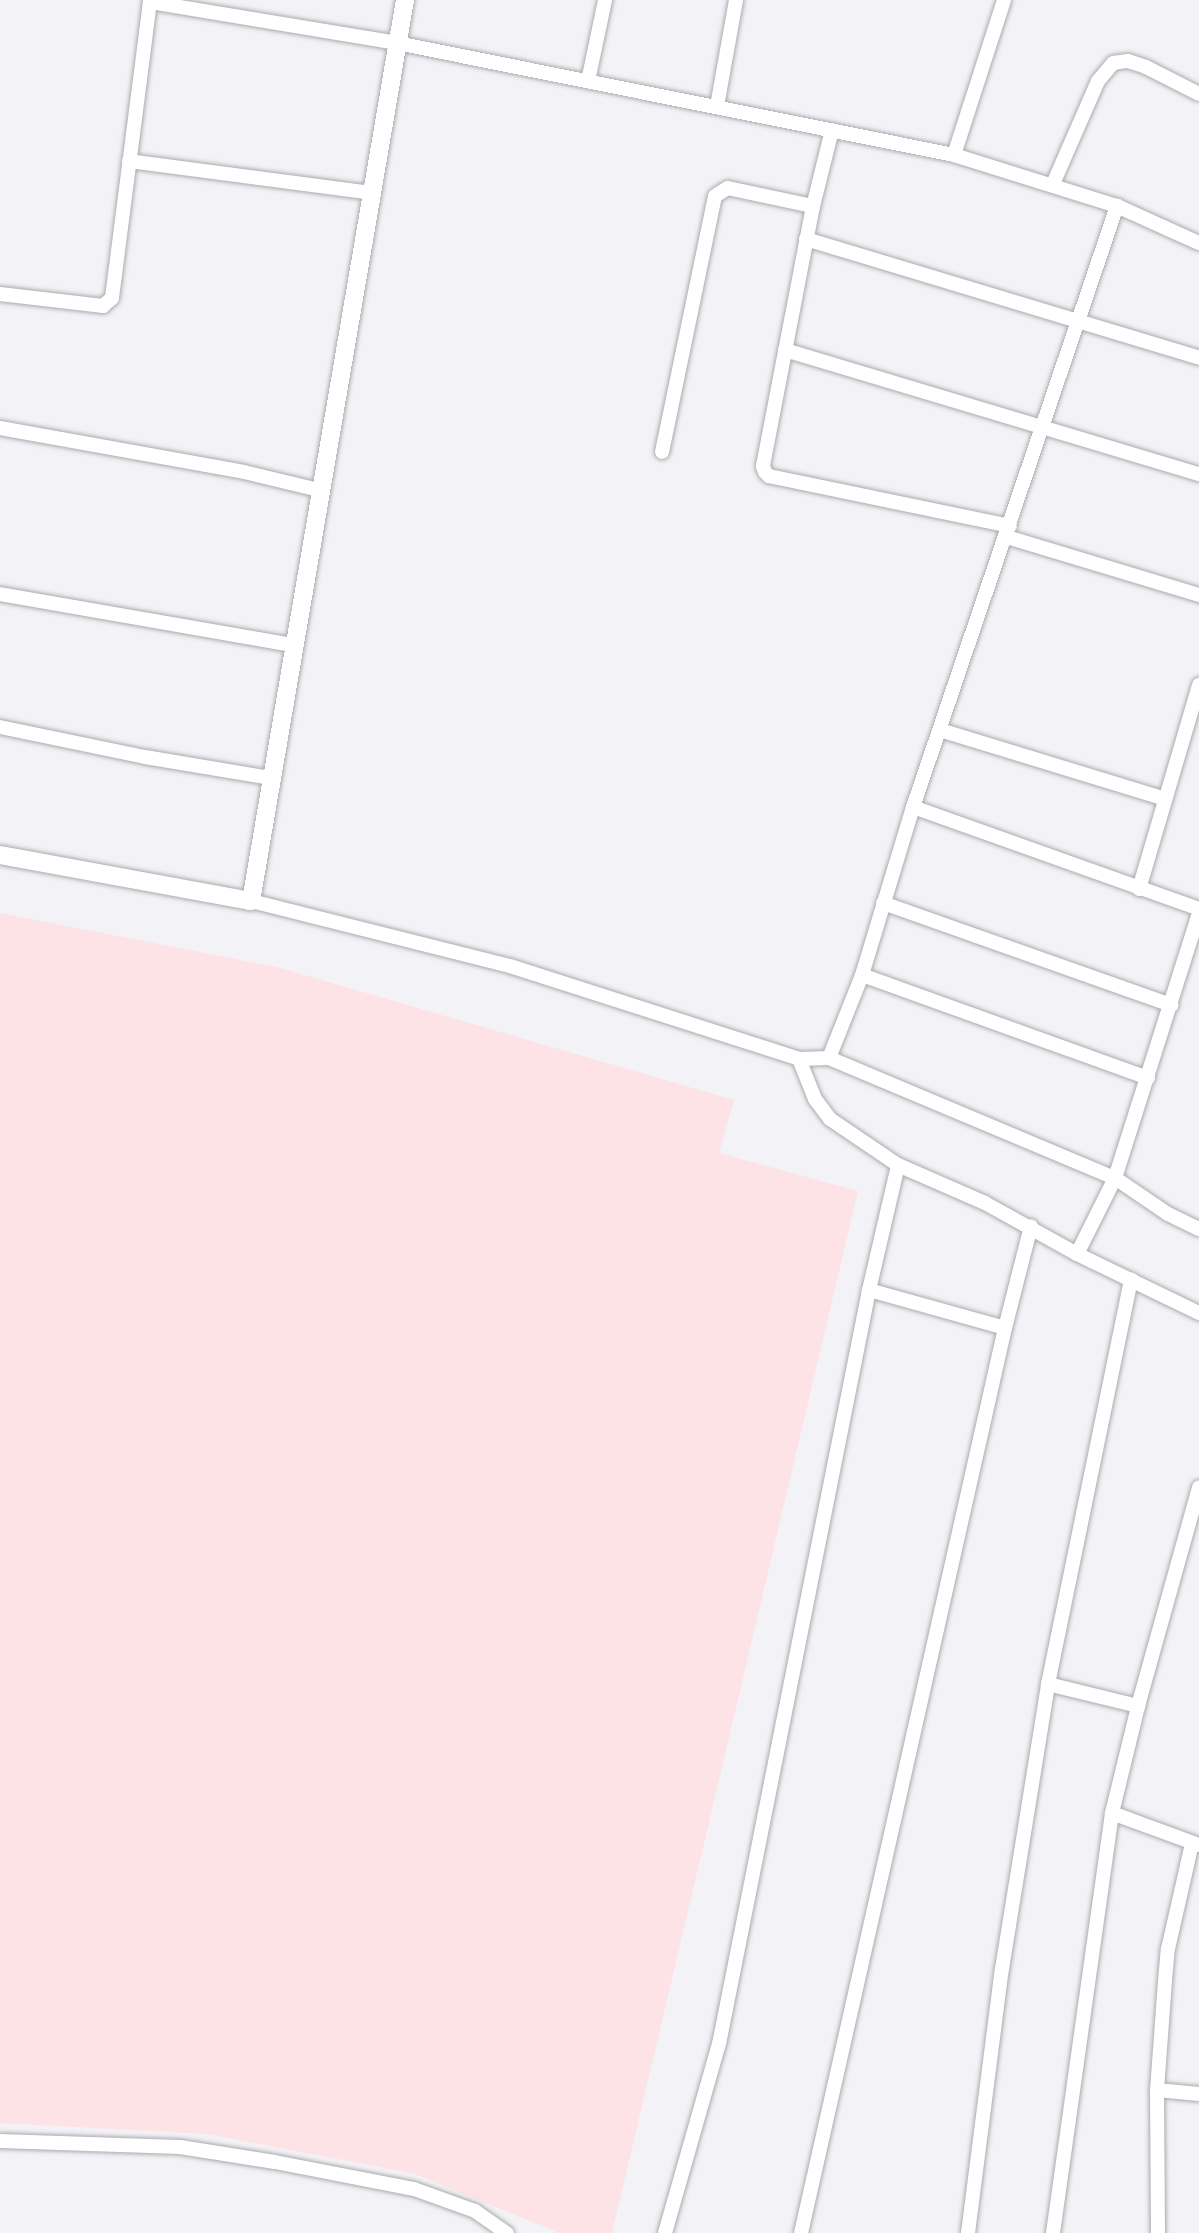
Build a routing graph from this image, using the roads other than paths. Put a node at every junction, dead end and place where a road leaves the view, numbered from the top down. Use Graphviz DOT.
graph roads {
  1 [pos="405,0"];
  2 [pos="605,0"];
  3 [pos="736,0"];
  4 [pos="1004,0"];
  5 [pos="150,1"];
  6 [pos="397,43"];
  7 [pos="588,81"];
  8 [pos="1199,94"];
  9 [pos="717,106"];
  10 [pos="832,130"];
  11 [pos="954,155"];
  12 [pos="129,161"];
  13 [pos="1053,184"];
  14 [pos="372,194"];
  15 [pos="813,206"];
  16 [pos="1116,206"];
  17 [pos="806,239"];
  18 [pos="1199,243"];
  19 [pos="0,294"];
  20 [pos="1077,320"];
  21 [pos="785,350"];
  22 [pos="1199,358"];
  23 [pos="0,428"];
  24 [pos="1041,428"];
  25 [pos="662,452"];
  26 [pos="1199,474"];
  27 [pos="319,490"];
  28 [pos="1008,531"];
  29 [pos="0,594"];
  30 [pos="1199,595"];
  31 [pos="293,645"];
  32 [pos="1199,685"];
  33 [pos="0,727"];
  34 [pos="940,730"];
  35 [pos="271,778"];
  36 [pos="1165,799"];
  37 [pos="913,807"];
  38 [pos="0,855"];
  39 [pos="1139,889"];
  40 [pos="251,901"];
  41 [pos="883,902"];
  42 [pos="1199,911"];
  43 [pos="862,975"];
  44 [pos="1171,1005"];
  45 [pos="829,1058"];
  46 [pos="799,1059"];
  47 [pos="1148,1079"];
  48 [pos="898,1165"];
  49 [pos="1115,1178"];
  50 [pos="1031,1226"];
  51 [pos="1199,1229"];
  52 [pos="1077,1254"];
  53 [pos="1131,1279"];
  54 [pos="869,1290"];
  55 [pos="1199,1313"];
  56 [pos="1004,1328"];
  57 [pos="1199,1487"];
  58 [pos="1048,1684"];
  59 [pos="1138,1706"];
  60 [pos="1112,1813"];
  61 [pos="1196,1844"];
  62 [pos="1157,2090"];
  63 [pos="1199,2094"];
  64 [pos="0,2141"];
  65 [pos="507,2233"];
  66 [pos="665,2233"];
  67 [pos="801,2233"];
  68 [pos="968,2233"];
  69 [pos="1053,2233"];
  70 [pos="1158,2233"];
  1 -- 6 [label="street"];
  2 -- 7 [label="street"];
  3 -- 9 [label="street"];
  4 -- 11 [label="street"];
  5 -- 6 [label="street"];
  5 -- 12 [label="street"];
  6 -- 7 [label="street"];
  6 -- 14 [label="street"];
  7 -- 9 [label="street"];
  8 -- 13 [label="street"];
  9 -- 10 [label="street"];
  10 -- 11 [label="street"];
  10 -- 15 [label="street"];
  11 -- 13 [label="street"];
  12 -- 14 [label="street"];
  12 -- 19 [label="street"];
  13 -- 16 [label="street"];
  14 -- 27 [label="street"];
  15 -- 17 [label="street"];
  15 -- 25 [label="street"];
  16 -- 18 [label="street"];
  16 -- 20 [label="street"];
  17 -- 20 [label="street"];
  17 -- 21 [label="street"];
  20 -- 22 [label="street"];
  20 -- 24 [label="street"];
  21 -- 24 [label="street"];
  21 -- 28 [label="street"];
  23 -- 27 [label="street"];
  24 -- 26 [label="street"];
  24 -- 28 [label="street"];
  27 -- 31 [label="street"];
  28 -- 30 [label="street"];
  28 -- 34 [label="street"];
  29 -- 31 [label="street"];
  31 -- 35 [label="street"];
  32 -- 36 [label="street"];
  33 -- 35 [label="street"];
  34 -- 36 [label="street"];
  34 -- 37 [label="street"];
  35 -- 40 [label="street"];
  36 -- 39 [label="street"];
  37 -- 39 [label="street"];
  37 -- 41 [label="street"];
  38 -- 40 [label="street"];
  39 -- 42 [label="street"];
  40 -- 46 [label="street"];
  41 -- 43 [label="street"];
  41 -- 44 [label="street"];
  42 -- 44 [label="street"];
  43 -- 45 [label="street"];
  43 -- 47 [label="street"];
  44 -- 47 [label="street"];
  45 -- 46 [label="street"];
  45 -- 49 [label="street"];
  46 -- 48 [label="street"];
  47 -- 49 [label="street"];
  48 -- 50 [label="street"];
  48 -- 54 [label="street"];
  49 -- 51 [label="street"];
  49 -- 52 [label="street"];
  50 -- 52 [label="street"];
  50 -- 56 [label="street"];
  52 -- 53 [label="street"];
  53 -- 55 [label="street"];
  53 -- 58 [label="street"];
  54 -- 56 [label="street"];
  54 -- 66 [label="street"];
  56 -- 67 [label="street"];
  57 -- 59 [label="street"];
  58 -- 59 [label="street"];
  58 -- 68 [label="street"];
  59 -- 60 [label="street"];
  60 -- 61 [label="street"];
  60 -- 69 [label="street"];
  61 -- 62 [label="street"];
  62 -- 63 [label="street"];
  62 -- 70 [label="street"];
  64 -- 65 [label="street"];
}
